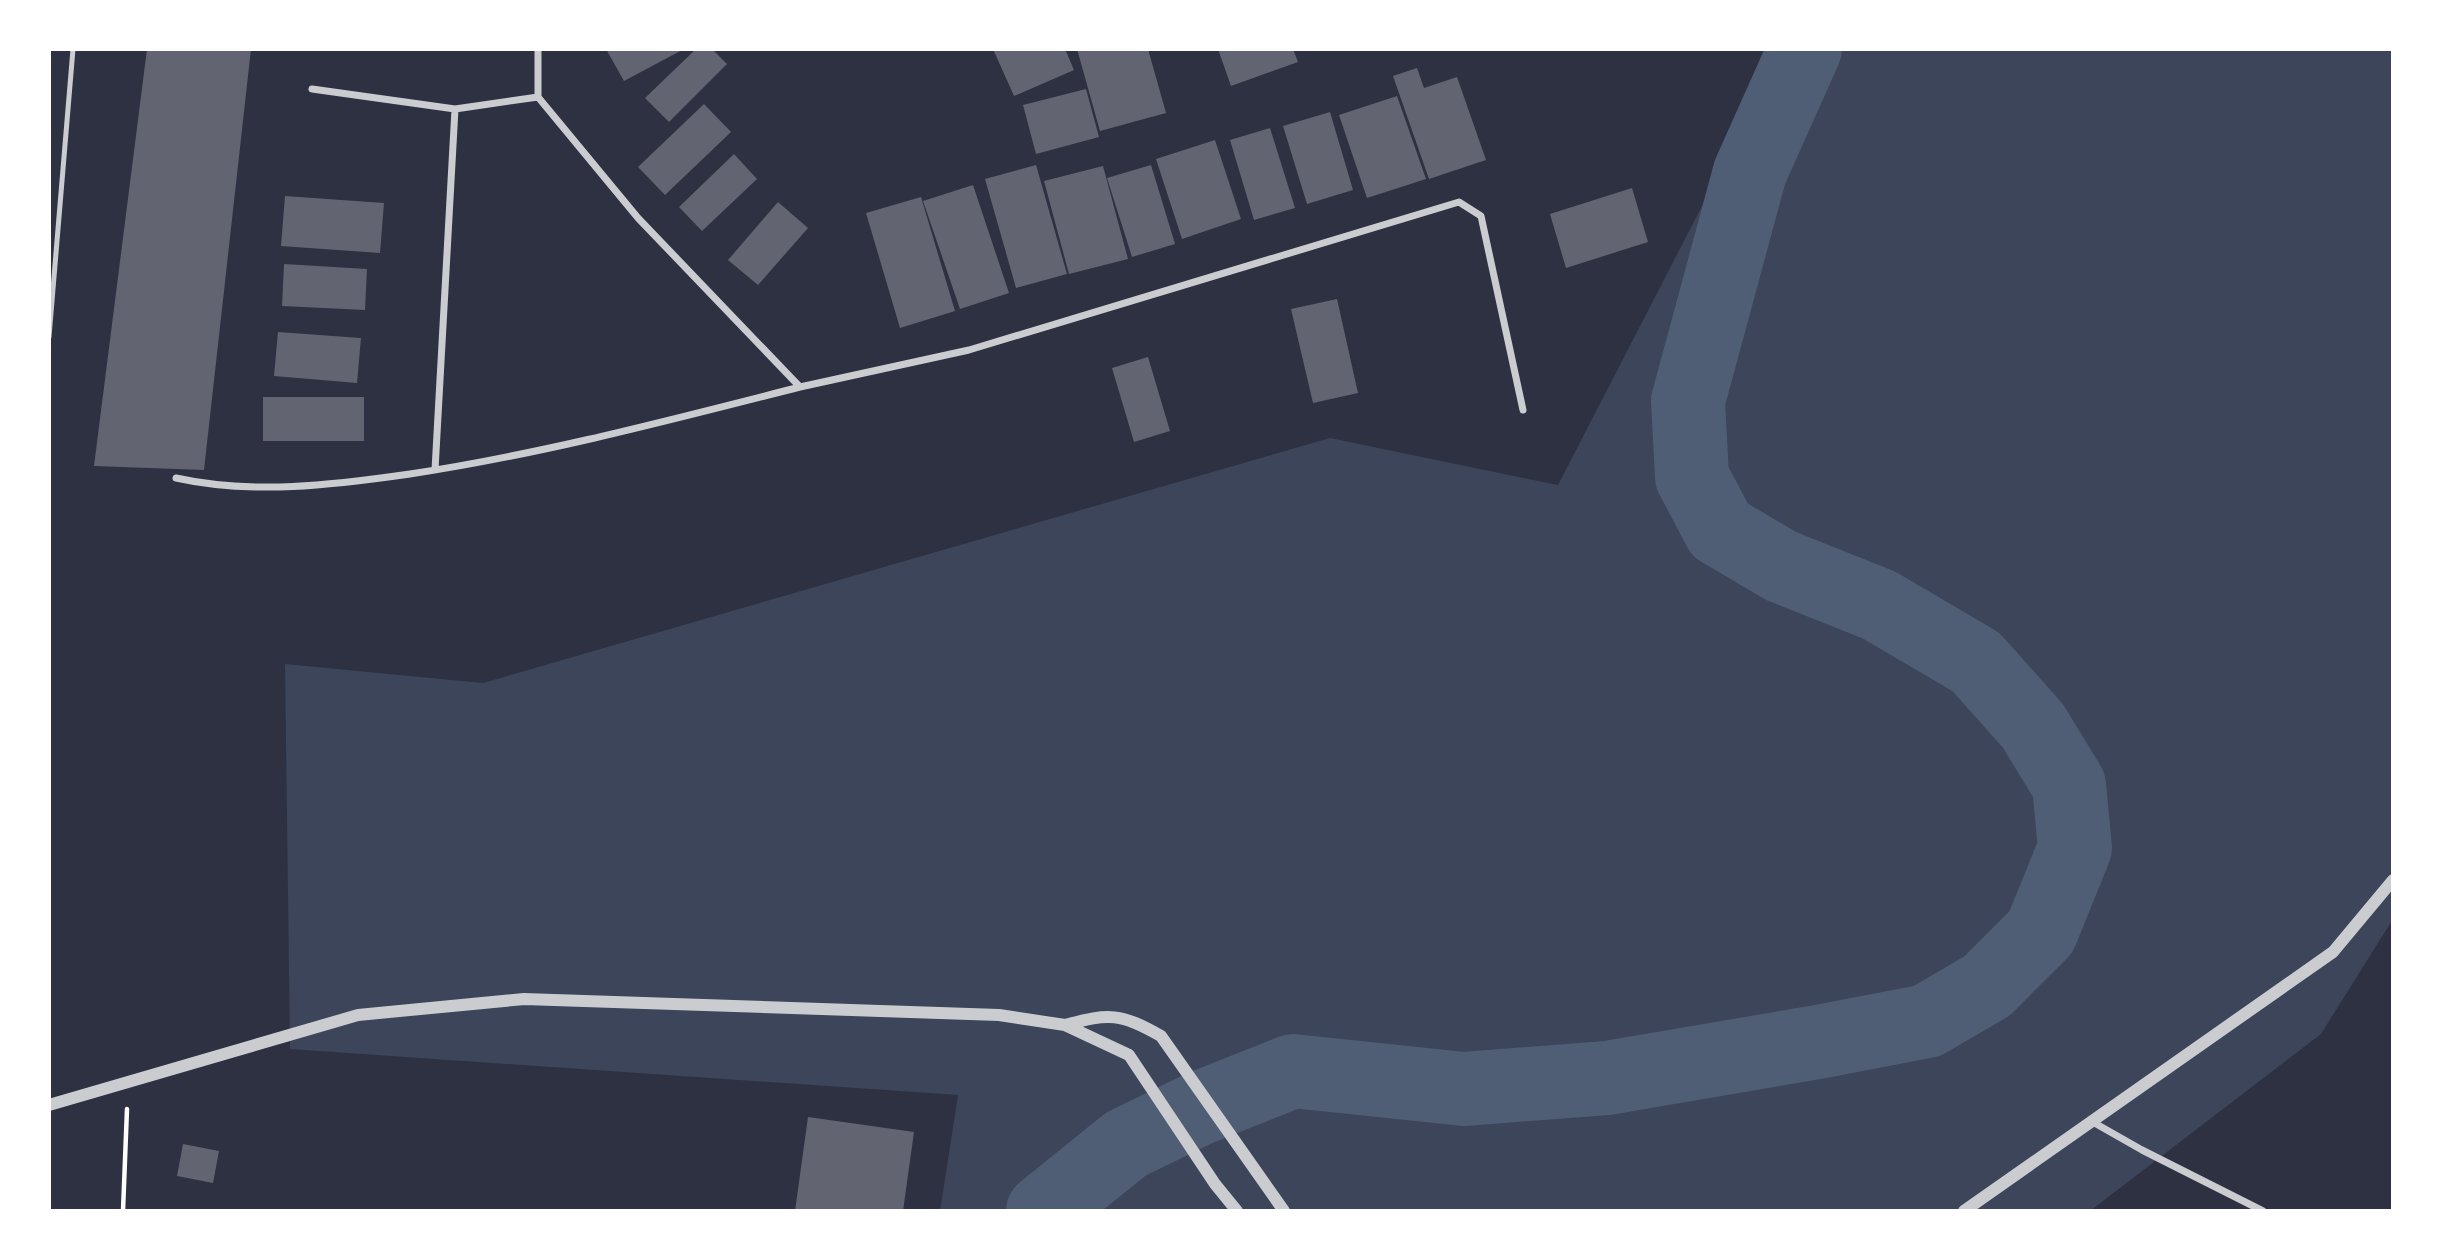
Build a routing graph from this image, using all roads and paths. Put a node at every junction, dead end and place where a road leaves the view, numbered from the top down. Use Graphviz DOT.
graph roads {
  1 [pos="73,49"];
  2 [pos="538,49"];
  3 [pos="312,89"];
  4 [pos="538,97"];
  5 [pos="455,109"];
  6 [pos="49,337"];
  7 [pos="800,387"];
  8 [pos="1523,410"];
  9 [pos="435,470"];
  10 [pos="177,478"];
  11 [pos="2393,880"];
  12 [pos="1065,1025"];
  13 [pos="129,1080"];
  14 [pos="49,1105"];
  15 [pos="2091,1121"];
  16 [pos="123,1211"];
  17 [pos="1237,1211"];
  18 [pos="1283,1211"];
  19 [pos="1964,1211"];
  20 [pos="2263,1211"];
  1 -- 6 [label="lane"];
  2 -- 4 [label="street"];
  3 -- 5 [label="street"];
  4 -- 5 [label="street"];
  4 -- 7 [label="street"];
  5 -- 9 [label="street"];
  7 -- 8 [label="street"];
  7 -- 9 [label="street"];
  9 -- 10 [label="street"];
  11 -- 15 [label="street"];
  12 -- 13 [label="street"];
  12 -- 17 [label="street"];
  12 -- 18 [label="street"];
  13 -- 14 [label="street"];
  13 -- 16 [label="path"];
  15 -- 19 [label="street"];
  15 -- 20 [label="street"];
}
